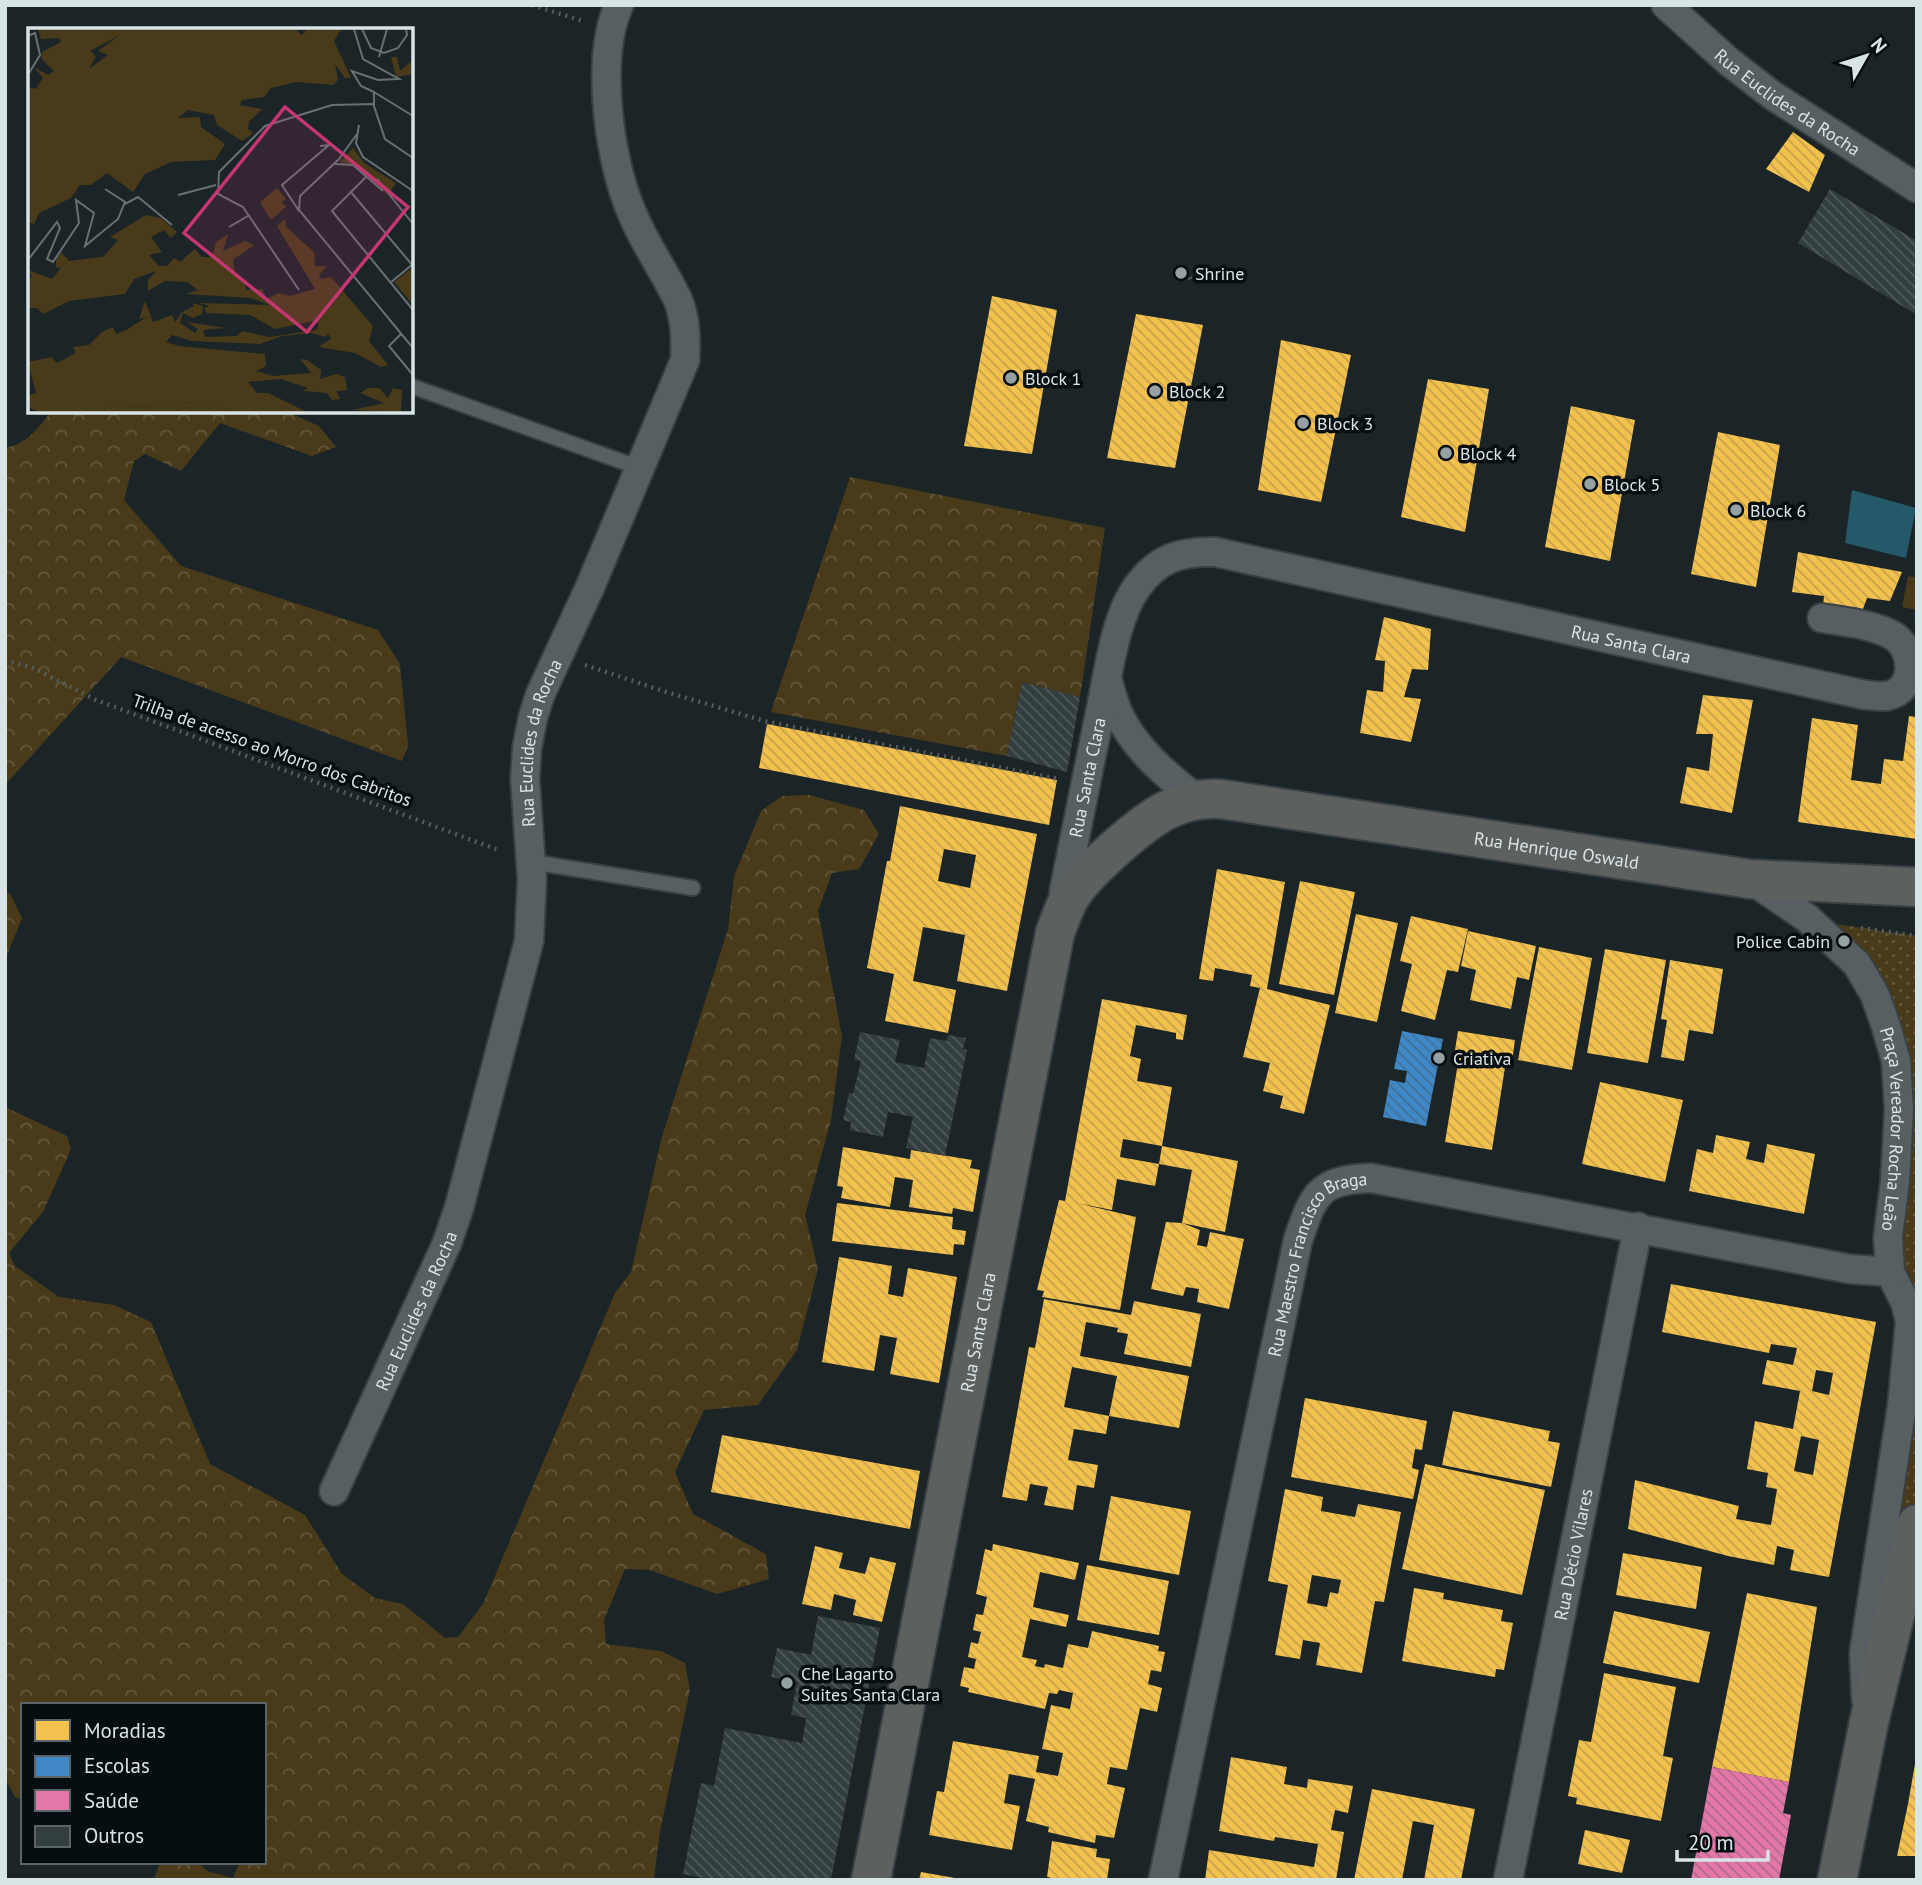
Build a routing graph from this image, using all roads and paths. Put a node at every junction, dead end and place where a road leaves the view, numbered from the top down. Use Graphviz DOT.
graph roads {
  1 [pos="532,5"];
  2 [pos="1666,5"];
  3 [pos="615,18"];
  4 [pos="1917,188"];
  5 [pos="1184,274"];
  6 [pos="1193,283"];
  7 [pos="413,387"];
  8 [pos="640,468"];
  9 [pos="1822,618"];
  10 [pos="558,656"];
  11 [pos="5,660"];
  12 [pos="1107,679"];
  13 [pos="1085,784"];
  14 [pos="1197,799"];
  15 [pos="532,862"];
  16 [pos="1750,879"];
  17 [pos="1917,887"];
  18 [pos="693,888"];
  19 [pos="1063,910"];
  20 [pos="1638,1227"];
  21 [pos="1890,1272"];
  22 [pos="334,1491"];
  23 [pos="1917,1524"];
  24 [pos="1902,1622"];
  25 [pos="1869,1722"];
  26 [pos="871,1880"];
  27 [pos="1163,1880"];
  28 [pos="1508,1880"];
  29 [pos="1837,1880"];
  1 -- 3 [label="path"];
  2 -- 4 [label="street, Rua Euclides da Rocha"];
  3 -- 8 [label="street, Rua Euclides da Rocha"];
  5 -- 6 [label="path"];
  7 -- 8 [label="lane"];
  8 -- 10 [label="street, Rua Euclides da Rocha"];
  9 -- 12 [label="street, Rua Santa Clara"];
  10 -- 13 [label="path"];
  10 -- 15 [label="street, Rua Euclides da Rocha"];
  11 -- 15 [label="path, Trilha de acesso ao Morro dos Cabritos"];
  12 -- 13 [label="street, Rua Santa Clara"];
  12 -- 14 [label="street"];
  13 -- 19 [label="street, Rua Santa Clara"];
  14 -- 16 [label="main road, Rua Henrique Oswald"];
  14 -- 19 [label="main road, Rua Henrique Oswald"];
  15 -- 18 [label="lane"];
  15 -- 22 [label="street, Rua Euclides da Rocha"];
  16 -- 17 [label="main road, Rua Henrique Oswald"];
  16 -- 21 [label="street, Praça Vereador Rocha Leão"];
  19 -- 26 [label="main road, Rua Santa Clara"];
  20 -- 21 [label="street, Rua Maestro Francisco Braga"];
  20 -- 27 [label="street, Rua Maestro Francisco Braga"];
  20 -- 28 [label="street, Rua Décio Vilares"];
  21 -- 25 [label="street, Praça Vereador Rocha Leão"];
  23 -- 24 [label="main road"];
  24 -- 25 [label="main road"];
  25 -- 29 [label="main road"];
}
